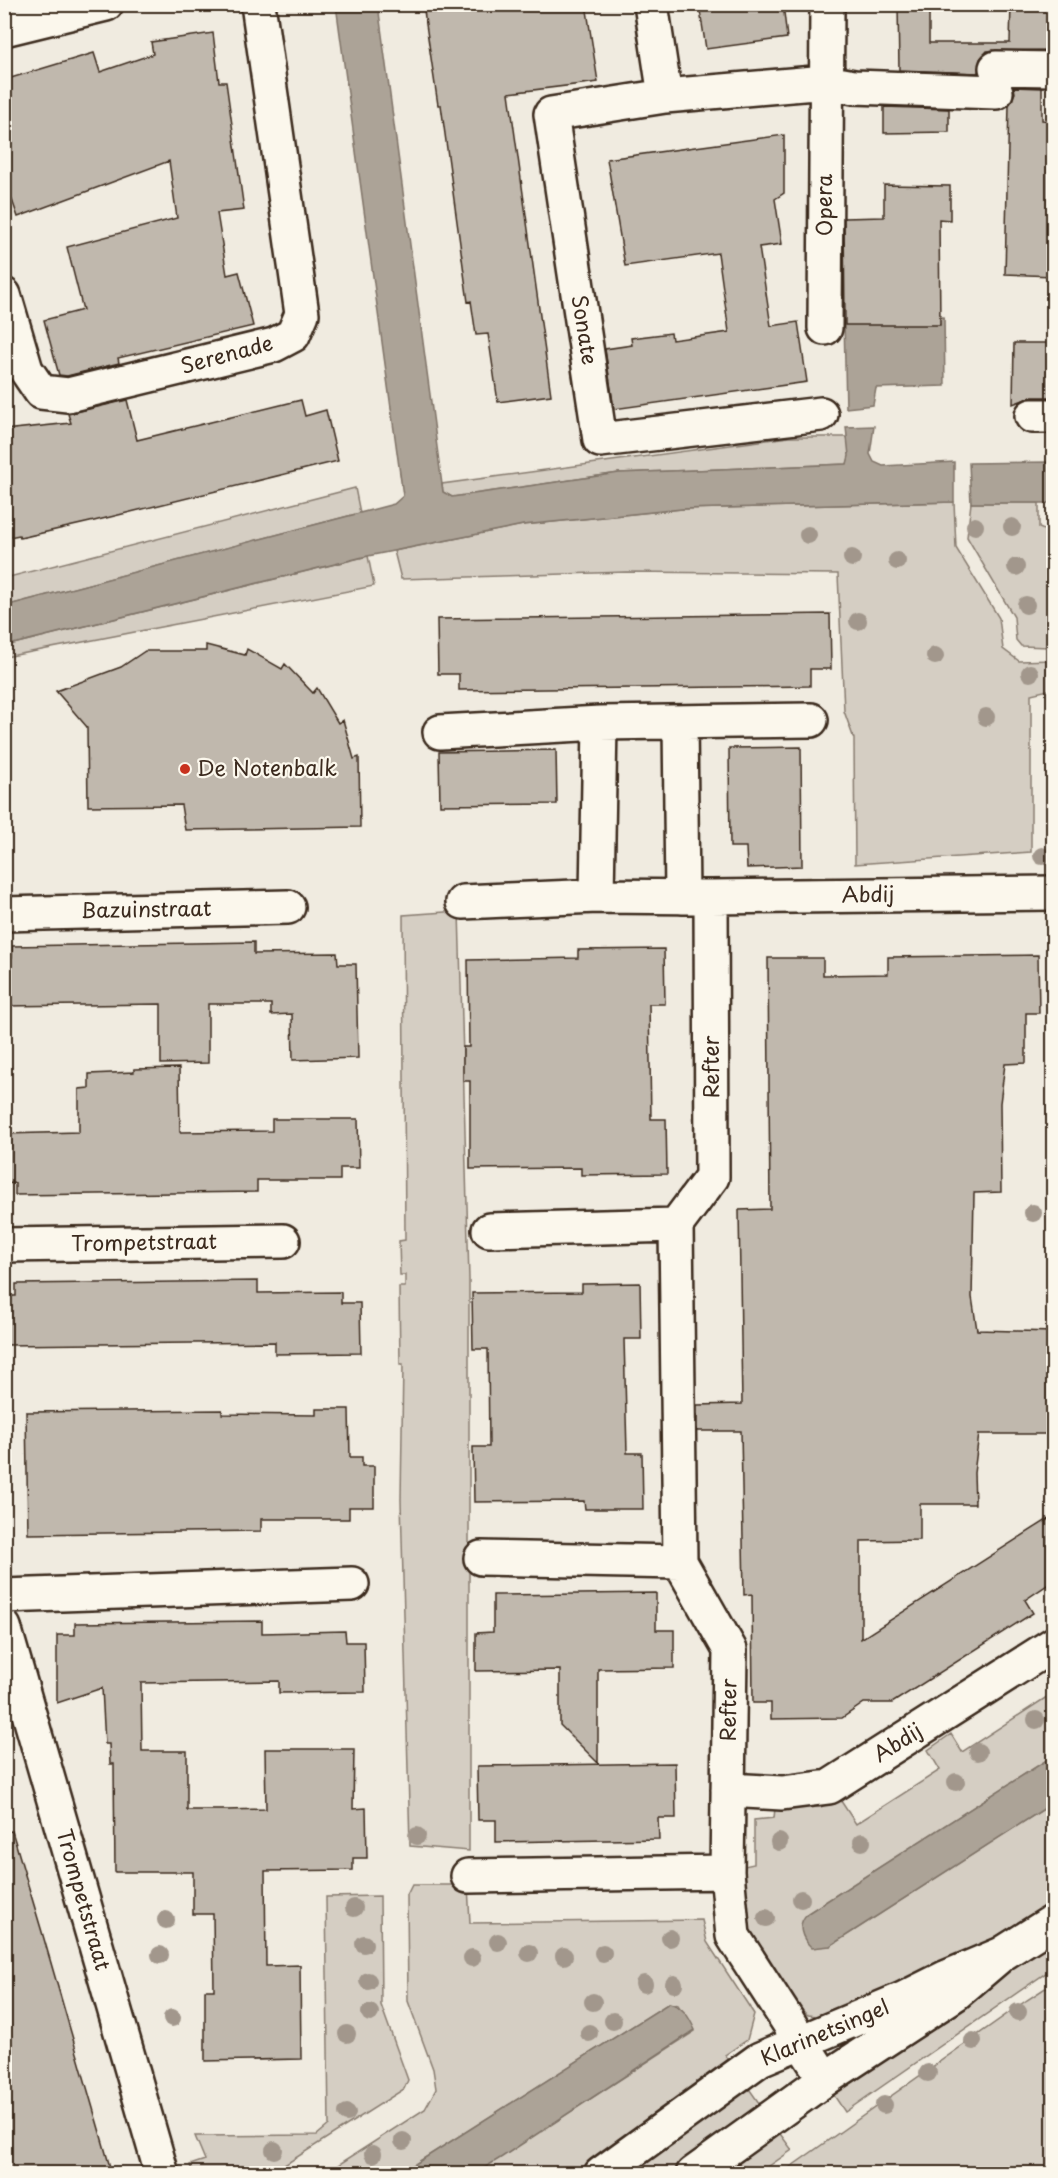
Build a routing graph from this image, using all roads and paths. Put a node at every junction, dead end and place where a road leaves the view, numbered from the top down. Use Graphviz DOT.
graph roads {
  1 [pos="106,4"];
  2 [pos="258,4"];
  3 [pos="651,4"];
  4 [pos="827,4"];
  5 [pos="4,29"];
  6 [pos="1053,69"];
  7 [pos="826,82"];
  8 [pos="665,96"];
  9 [pos="4,295"];
  10 [pos="825,328"];
  11 [pos="821,414"];
  12 [pos="811,720"];
  13 [pos="680,722"];
  14 [pos="600,723"];
  15 [pos="440,732"];
  16 [pos="1053,893"];
  17 [pos="597,896"];
  18 [pos="697,897"];
  19 [pos="463,902"];
  20 [pos="288,907"];
  21 [pos="4,914"];
  22 [pos="676,1225"];
  23 [pos="489,1230"];
  24 [pos="283,1241"];
  25 [pos="4,1245"];
  26 [pos="481,1558"];
  27 [pos="680,1562"];
  28 [pos="352,1584"];
  29 [pos="4,1596"];
  30 [pos="4,1627"];
  31 [pos="1053,1644"];
  32 [pos="728,1790"];
  33 [pos="728,1872"];
  34 [pos="468,1876"];
  35 [pos="1053,1921"];
  36 [pos="1002,1954"];
  37 [pos="799,2040"];
  38 [pos="825,2079"];
  39 [pos="162,2174"];
  40 [pos="601,2174"];
  41 [pos="693,2174"];
  1 -- 5 [label="street"];
  2 -- 9 [label="street, Serenade"];
  3 -- 8 [label="street"];
  4 -- 7 [label="street, Opera"];
  6 -- 7 [label="street"];
  7 -- 8 [label="street, Sonate"];
  7 -- 10 [label="street, Opera"];
  8 -- 11 [label="street, Sonate"];
  12 -- 13 [label="street"];
  13 -- 14 [label="street"];
  13 -- 18 [label="street"];
  14 -- 15 [label="street"];
  14 -- 17 [label="street"];
  16 -- 18 [label="street, Abdij"];
  17 -- 18 [label="street, Abdij"];
  17 -- 19 [label="street, Abdij"];
  18 -- 22 [label="street, Refter"];
  20 -- 21 [label="street, Bazuinstraat"];
  22 -- 23 [label="street"];
  22 -- 27 [label="street, Refter"];
  24 -- 25 [label="street, Trompetstraat"];
  26 -- 27 [label="street"];
  27 -- 32 [label="street, Refter"];
  28 -- 29 [label="street"];
  30 -- 39 [label="street, Trompetstraat"];
  31 -- 32 [label="street, Abdij"];
  32 -- 33 [label="street, Refter"];
  33 -- 34 [label="street"];
  33 -- 37 [label="street, Refter"];
  35 -- 36 [label="street, Klarinetsingel"];
  36 -- 37 [label="street, Klarinetsingel"];
  36 -- 38 [label="street, Klarinetsingel"];
  37 -- 38 [label="street, Refter"];
  37 -- 40 [label="street, Klarinetsingel"];
  38 -- 41 [label="street, Klarinetsingel"];
}
